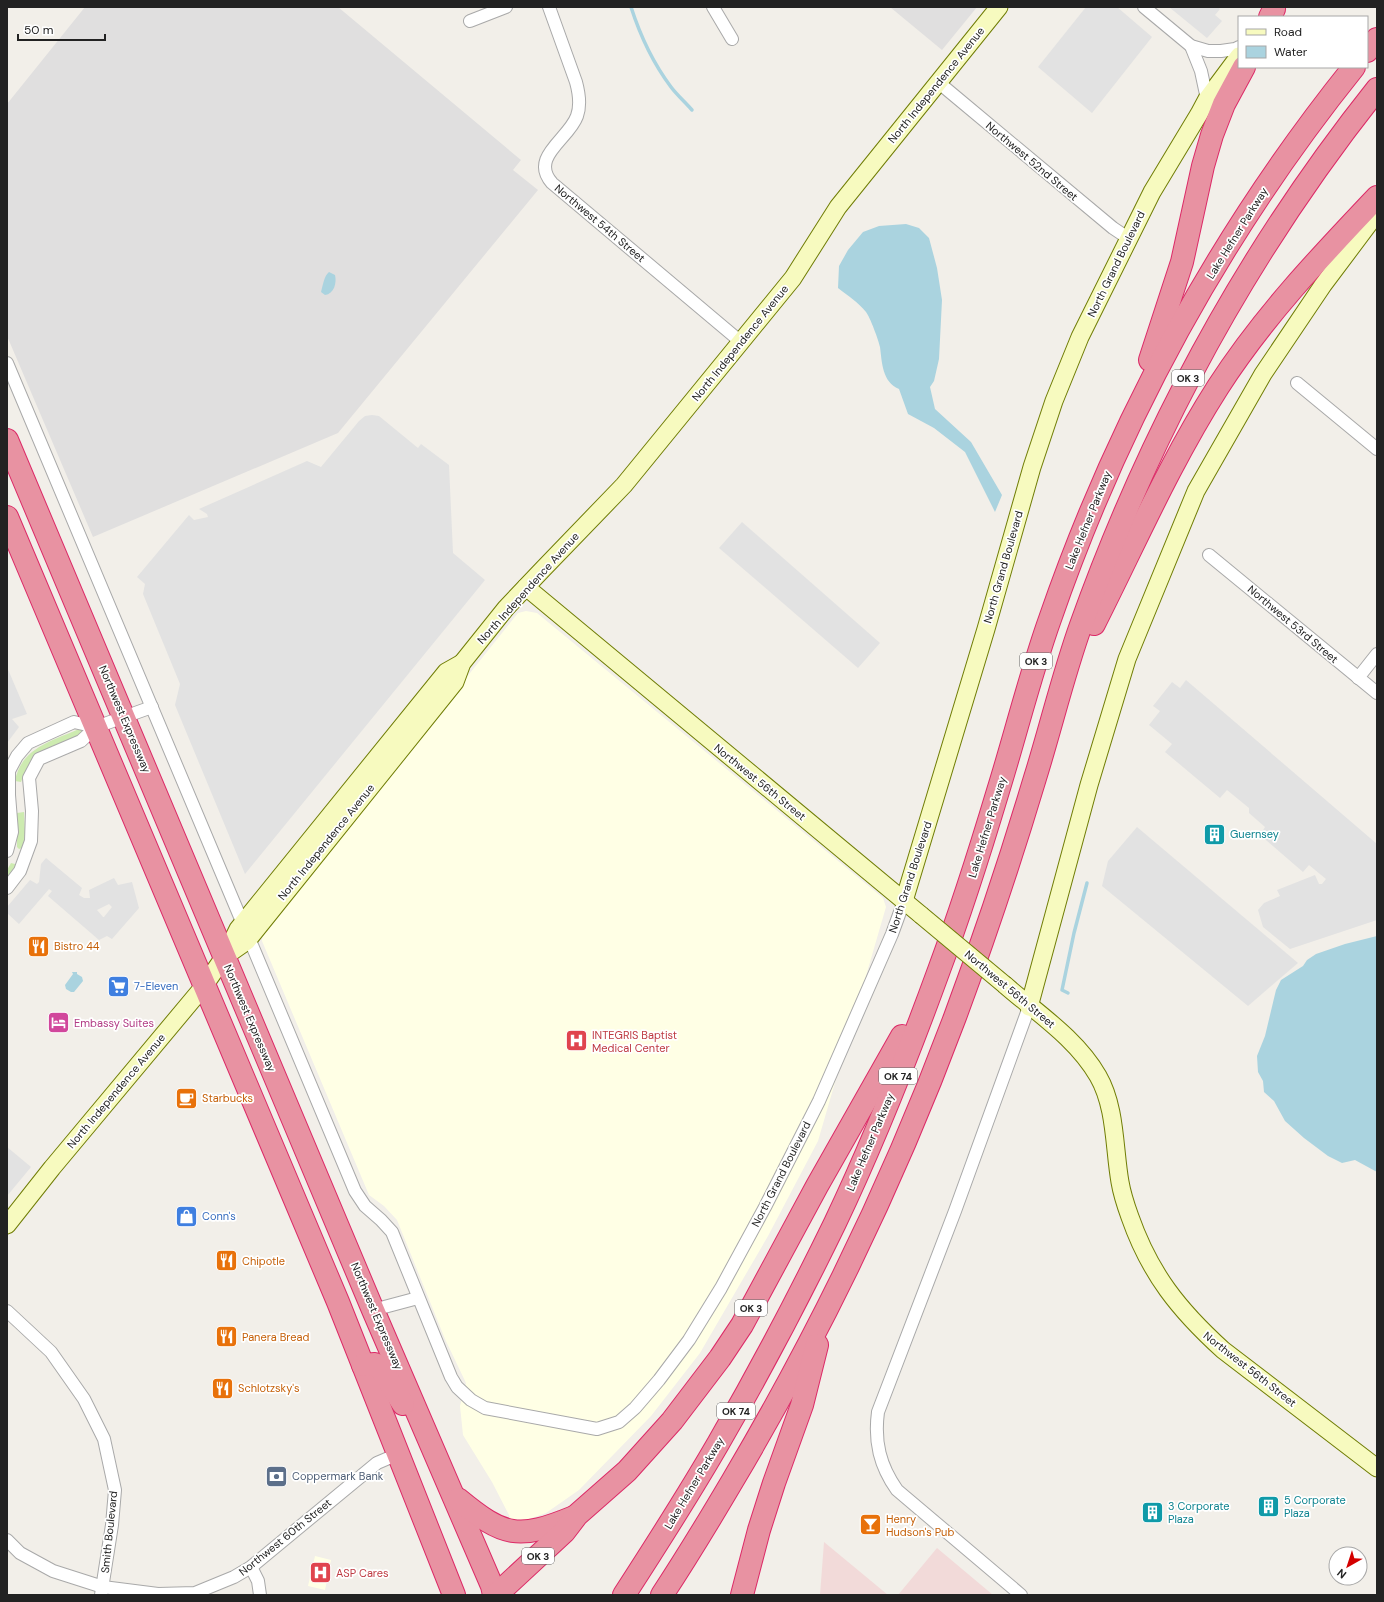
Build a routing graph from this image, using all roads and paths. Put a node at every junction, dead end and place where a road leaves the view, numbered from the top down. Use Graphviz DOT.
graph roads {
  1 [pos="506,7"];
  2 [pos="549,7"];
  3 [pos="713,7"];
  4 [pos="999,7"];
  5 [pos="1144,7"];
  6 [pos="470,21"];
  7 [pos="732,39"];
  8 [pos="1377,39"];
  9 [pos="1191,46"];
  10 [pos="1238,48"];
  11 [pos="1368,51"];
  12 [pos="1238,57"];
  13 [pos="1243,68"];
  14 [pos="1353,68"];
  15 [pos="938,82"];
  16 [pos="1377,89"];
  17 [pos="1207,99"];
  18 [pos="1377,197"];
  19 [pos="1377,213"];
  20 [pos="1128,238"];
  21 [pos="741,342"];
  22 [pos="7,363"];
  23 [pos="1297,383"];
  24 [pos="1131,422"];
  25 [pos="7,440"];
  26 [pos="1377,449"];
  27 [pos="7,517"];
  28 [pos="1209,555"];
  29 [pos="526,587"];
  30 [pos="1377,654"];
  31 [pos="1358,678"];
  32 [pos="1377,693"];
  33 [pos="1057,698"];
  34 [pos="152,707"];
  35 [pos="124,717"];
  36 [pos="96,727"];
  37 [pos="9,795"];
  38 [pos="30,795"];
  39 [pos="7,851"];
  40 [pos="24,862"];
  41 [pos="7,888"];
  42 [pos="904,901"];
  43 [pos="246,931"];
  44 [pos="224,957"];
  45 [pos="939,971"];
  46 [pos="204,986"];
  47 [pos="1029,1006"];
  48 [pos="7,1225"];
  49 [pos="324,1269"];
  50 [pos="418,1298"];
  51 [pos="374,1310"];
  52 [pos="7,1311"];
  53 [pos="824,1313"];
  54 [pos="363,1365"];
  55 [pos="398,1454"];
  56 [pos="438,1461"];
  57 [pos="1377,1468"];
  58 [pos="454,1496"];
  59 [pos="577,1515"];
  60 [pos="7,1540"];
  61 [pos="251,1566"];
  62 [pos="102,1591"];
  63 [pos="260,1595"];
  64 [pos="454,1595"];
  65 [pos="495,1595"];
  66 [pos="624,1595"];
  67 [pos="662,1595"];
  68 [pos="742,1595"];
  69 [pos="1021,1595"];
  1 -- 6 [label="street"];
  2 -- 21 [label="street, Northwest 54th Street"];
  3 -- 7 [label="street"];
  4 -- 15 [label="street, North Independence Avenue"];
  5 -- 9 [label="street"];
  8 -- 11 [label="highway"];
  9 -- 10 [label="street"];
  9 -- 17 [label="street"];
  12 -- 17 [label="street, North Grand Boulevard"];
  13 -- 24 [label="highway"];
  14 -- 24 [label="highway, Lake Hefner Parkway / OK 3"];
  15 -- 20 [label="street, Northwest 52nd Street"];
  15 -- 21 [label="street, North Independence Avenue"];
  16 -- 33 [label="highway, OK 3"];
  17 -- 20 [label="street, North Grand Boulevard"];
  18 -- 33 [label="highway"];
  19 -- 47 [label="street"];
  20 -- 42 [label="street, North Grand Boulevard"];
  21 -- 29 [label="street, North Independence Avenue"];
  22 -- 34 [label="street"];
  23 -- 26 [label="street"];
  24 -- 45 [label="highway, Lake Hefner Parkway / OK 3"];
  25 -- 35 [label="highway, Northwest Expressway"];
  27 -- 36 [label="highway"];
  28 -- 31 [label="street, Northwest 53rd Street"];
  29 -- 42 [label="street, Northwest 56th Street"];
  29 -- 43 [label="street, North Independence Avenue"];
  30 -- 31 [label="street"];
  31 -- 32 [label="street, Northwest 53rd Street"];
  33 -- 53 [label="highway, OK 3"];
  34 -- 35 [label="street"];
  34 -- 43 [label="street"];
  35 -- 36 [label="street"];
  35 -- 44 [label="highway, Northwest Expressway"];
  36 -- 37 [label="street"];
  36 -- 38 [label="street"];
  36 -- 46 [label="highway"];
  37 -- 38 [label="street"];
  37 -- 39 [label="street"];
  38 -- 40 [label="street"];
  39 -- 40 [label="street"];
  40 -- 41 [label="street"];
  42 -- 47 [label="street, Northwest 56th Street, bridge"];
  42 -- 50 [label="street, North Grand Boulevard"];
  43 -- 44 [label="street, North Independence Avenue"];
  43 -- 50 [label="street"];
  44 -- 46 [label="street, North Independence Avenue"];
  44 -- 51 [label="highway, Northwest Expressway"];
  45 -- 59 [label="highway, OK 3"];
  45 -- 66 [label="highway, Lake Hefner Parkway / OK 74"];
  46 -- 48 [label="street, North Independence Avenue"];
  46 -- 49 [label="highway"];
  47 -- 57 [label="street, Northwest 56th Street"];
  47 -- 69 [label="street"];
  49 -- 51 [label="highway"];
  49 -- 54 [label="highway"];
  50 -- 51 [label="street"];
  51 -- 56 [label="highway, Northwest Expressway"];
  52 -- 62 [label="street, Smith Boulevard"];
  53 -- 67 [label="highway, OK 74"];
  53 -- 68 [label="highway, OK 3"];
  54 -- 55 [label="highway"];
  54 -- 56 [label="highway"];
  55 -- 61 [label="street, Northwest 60th Street"];
  55 -- 64 [label="highway"];
  56 -- 58 [label="highway, Northwest Expressway"];
  58 -- 59 [label="highway"];
  58 -- 65 [label="highway, Northwest Expressway"];
  59 -- 65 [label="highway, OK 3"];
  60 -- 62 [label="street, Northwest 60th Street"];
  61 -- 62 [label="street, Northwest 60th Street"];
  61 -- 63 [label="street"];
}
